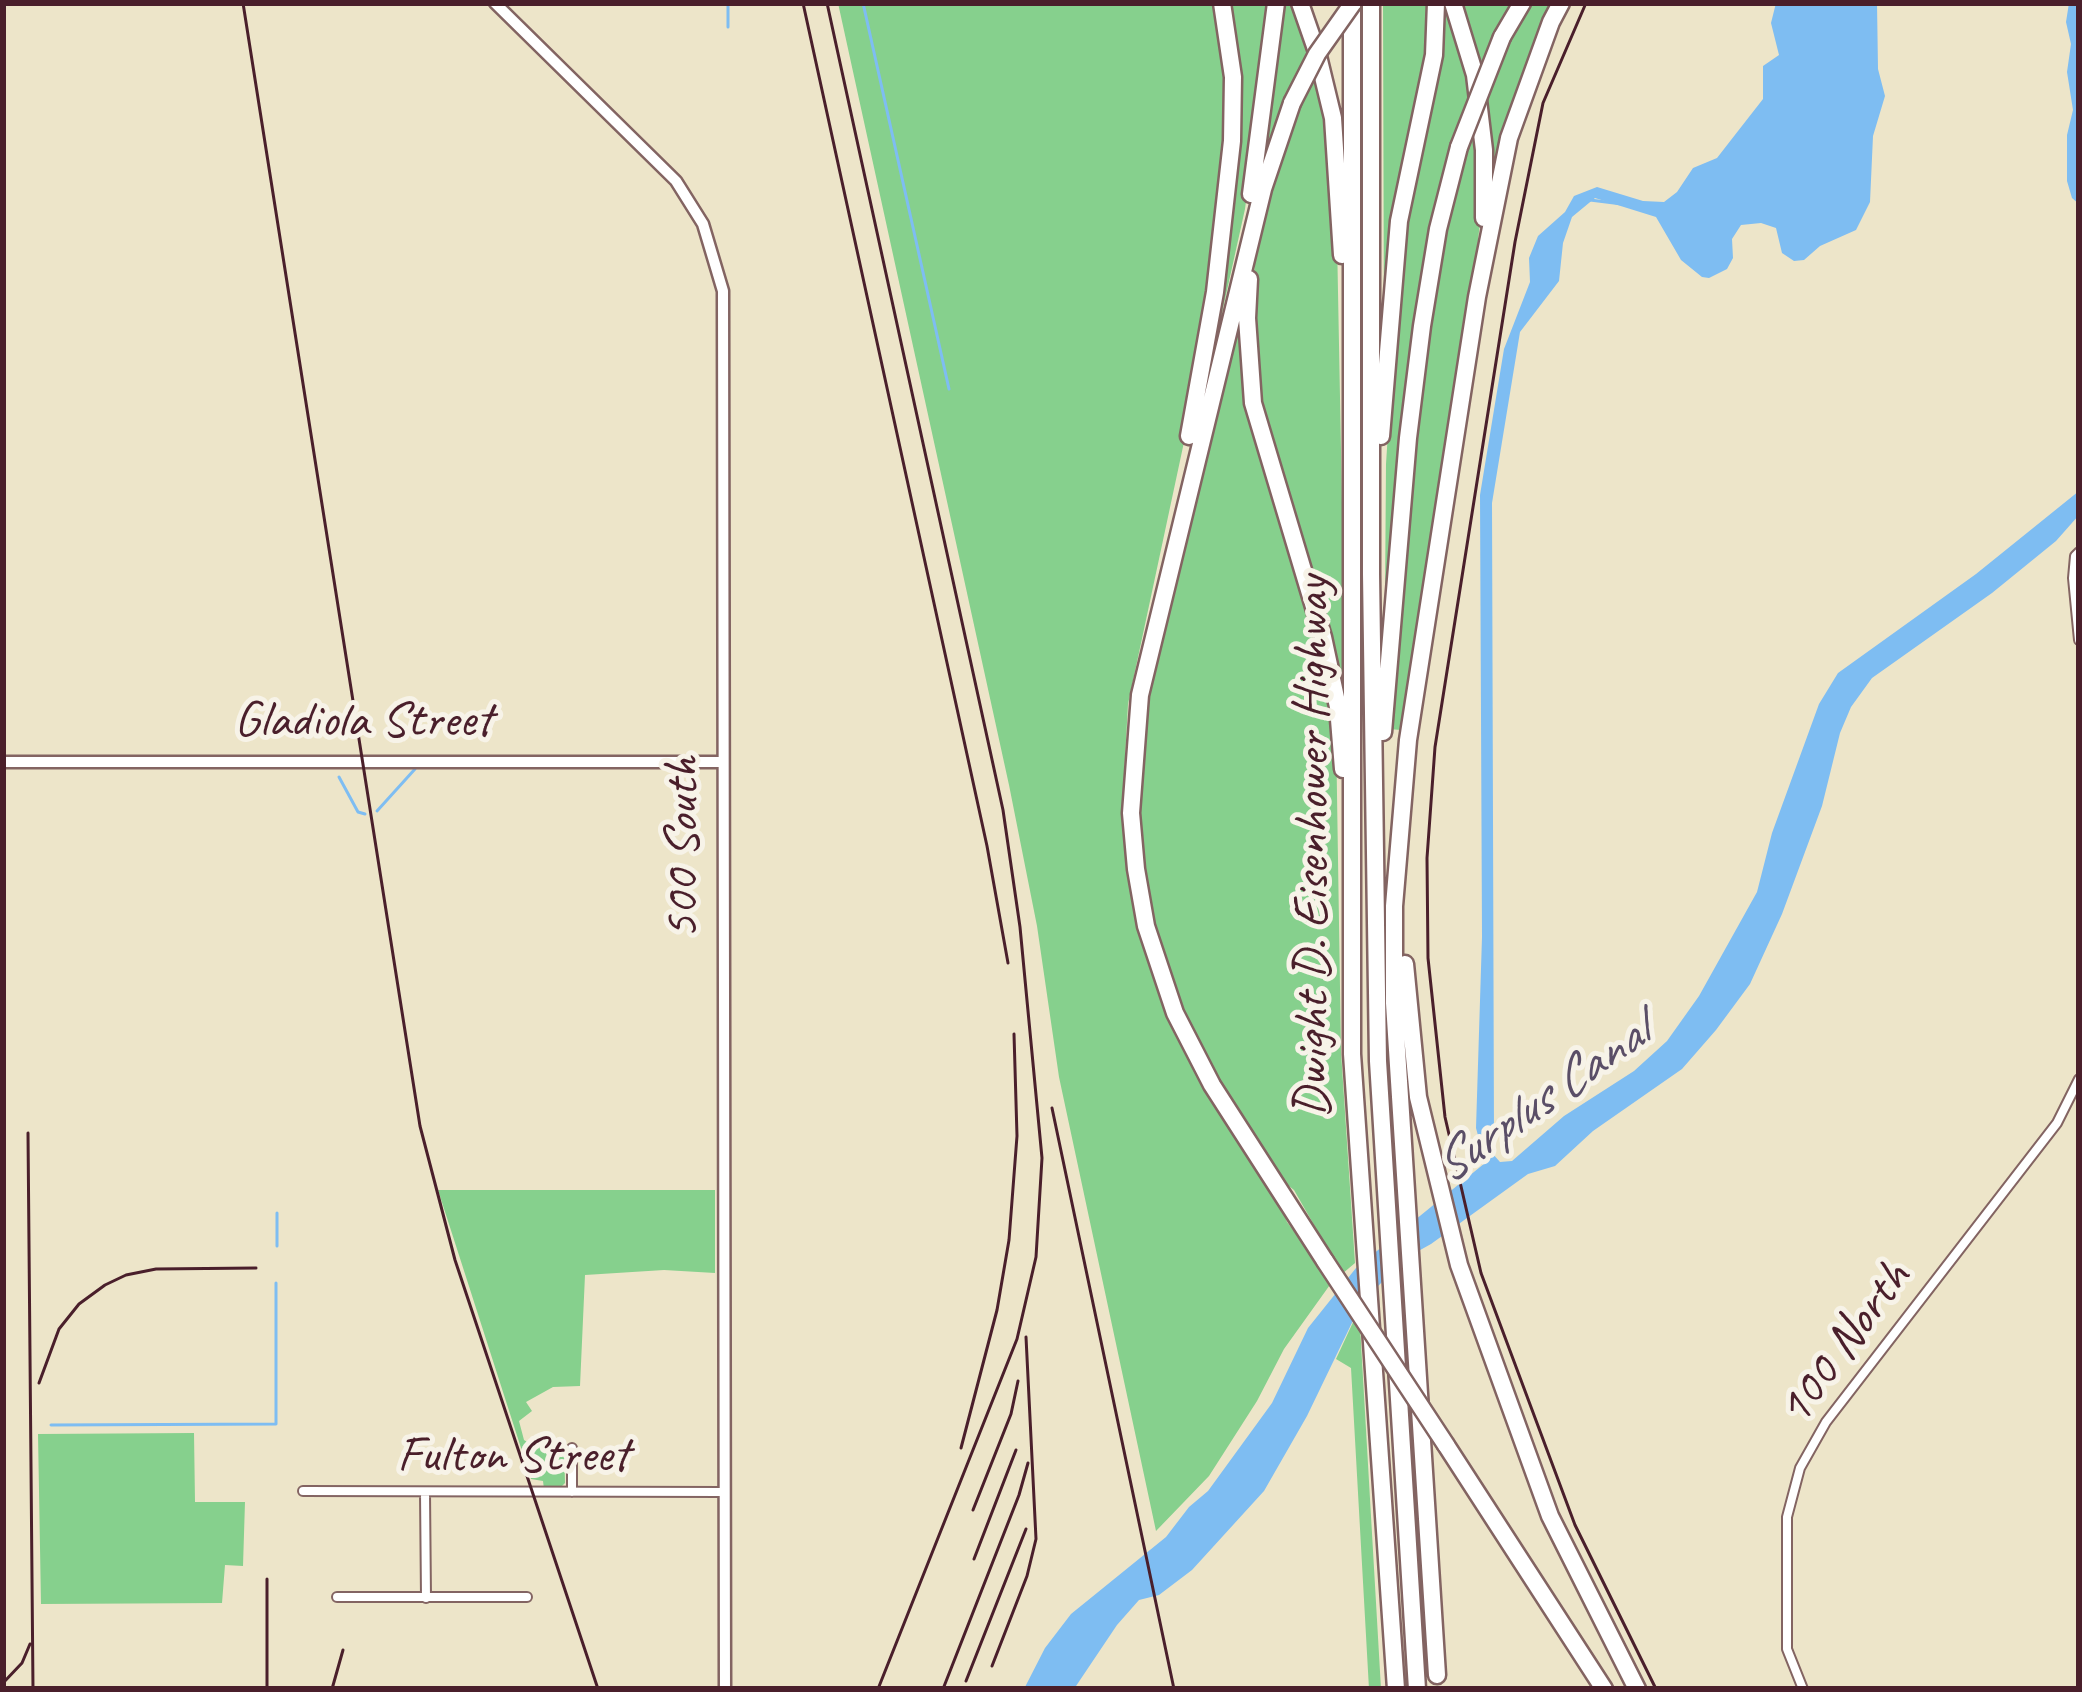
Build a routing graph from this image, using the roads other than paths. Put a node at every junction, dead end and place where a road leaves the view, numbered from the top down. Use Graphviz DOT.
graph roads {
  1 [pos="495,3"];
  2 [pos="1222,3"];
  3 [pos="1300,3"];
  4 [pos="1352,3"];
  5 [pos="1372,3"];
  6 [pos="1436,3"];
  7 [pos="1453,3"];
  8 [pos="1522,3"];
  9 [pos="1562,3"];
  10 [pos="1275,9"];
  11 [pos="1251,236"];
  12 [pos="1477,297"];
  13 [pos="1210,395"];
  14 [pos="1354,544"];
  15 [pos="2077,554"];
  16 [pos="1371,574"];
  17 [pos="2079,640"];
  18 [pos="1408,740"];
  19 [pos="1133,751"];
  20 [pos="3,762"];
  21 [pos="723,762"];
  22 [pos="1374,835"];
  23 [pos="1352,889"];
  24 [pos="2079,1079"];
  25 [pos="1390,1288"];
  26 [pos="572,1448"];
  27 [pos="303,1492"];
  28 [pos="572,1492"];
  29 [pos="723,1492"];
  30 [pos="425,1493"];
  31 [pos="1384,1520"];
  32 [pos="337,1597"];
  33 [pos="425,1598"];
  34 [pos="527,1598"];
  35 [pos="1437,1682"];
  36 [pos="725,1689"];
  37 [pos="1384,1689"];
  38 [pos="1396,1689"];
  39 [pos="1417,1689"];
  40 [pos="1604,1689"];
  41 [pos="1636,1689"];
  42 [pos="1803,1689"];
  1 -- 21 [label="street, 500 South"];
  2 -- 19 [label="highway"];
  3 -- 14 [label="highway"];
  4 -- 11 [label="highway, bridge"];
  4 -- 14 [label="highway, Dwight D. Eisenhower Highway"];
  5 -- 16 [label="highway, Dwight D. Eisenhower Highway"];
  6 -- 16 [label="highway"];
  7 -- 12 [label="highway"];
  8 -- 22 [label="highway, bridge"];
  9 -- 12 [label="highway"];
  10 -- 13 [label="highway"];
  11 -- 13 [label="highway"];
  11 -- 23 [label="highway"];
  12 -- 18 [label="highway"];
  13 -- 19 [label="highway"];
  14 -- 23 [label="highway, Dwight D. Eisenhower Highway"];
  15 -- 17 [label="street"];
  16 -- 22 [label="highway, Dwight D. Eisenhower Highway"];
  18 -- 35 [label="highway"];
  18 -- 41 [label="highway"];
  19 -- 40 [label="highway, bridge"];
  20 -- 21 [label="street, Gladiola Street"];
  21 -- 29 [label="street, 500 South"];
  22 -- 25 [label="highway, Dwight D. Eisenhower Highway"];
  23 -- 31 [label="highway, Dwight D. Eisenhower Highway"];
  24 -- 42 [label="street, 100 North"];
  25 -- 35 [label="highway"];
  25 -- 39 [label="highway, Dwight D. Eisenhower Highway"];
  26 -- 28 [label="street"];
  27 -- 30 [label="street, Fulton Street"];
  28 -- 29 [label="street, Fulton Street"];
  28 -- 30 [label="street, Fulton Street"];
  29 -- 36 [label="street, 500 South"];
  30 -- 33 [label="street"];
  31 -- 37 [label="highway"];
  31 -- 38 [label="highway, Dwight D. Eisenhower Highway"];
  32 -- 33 [label="street"];
  33 -- 34 [label="street"];
}
